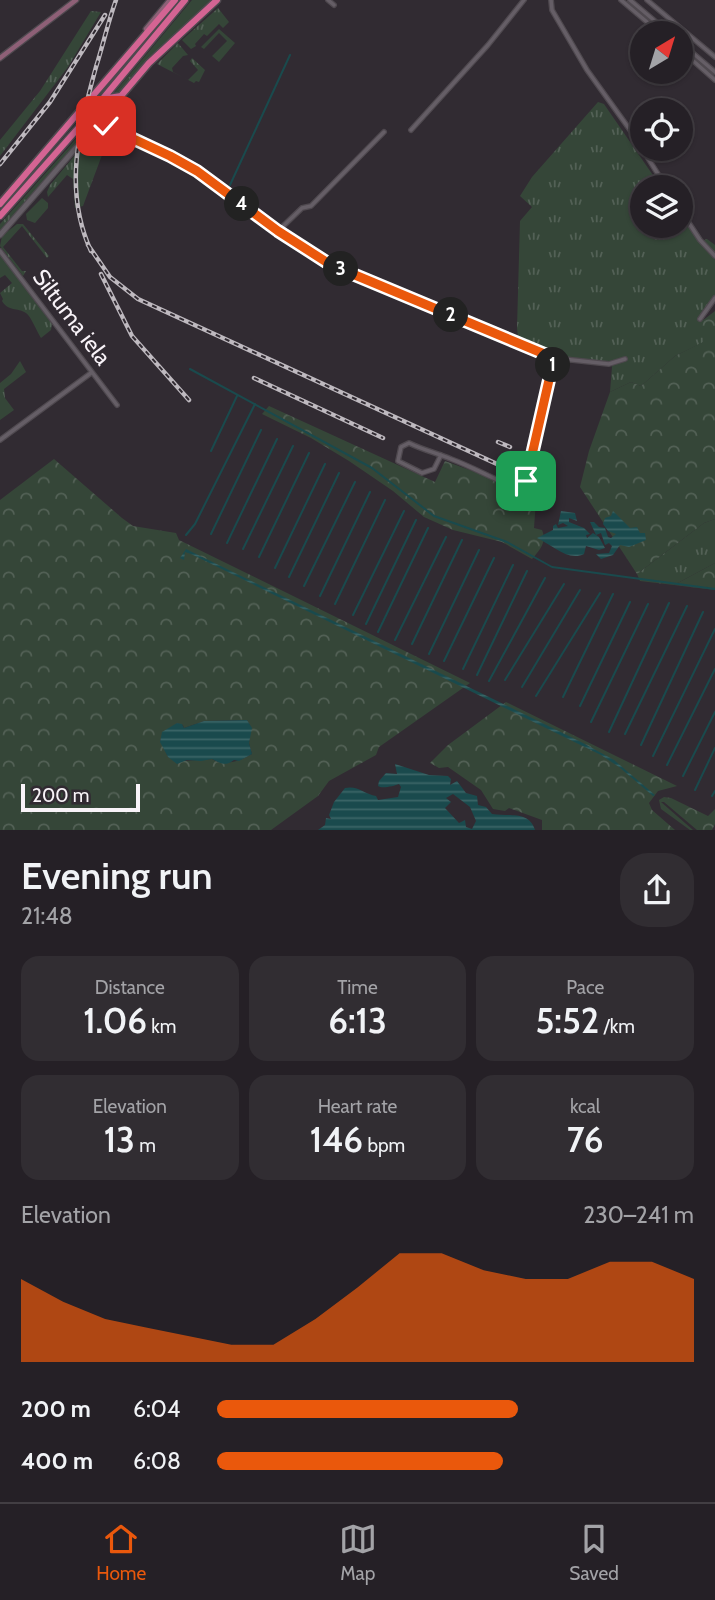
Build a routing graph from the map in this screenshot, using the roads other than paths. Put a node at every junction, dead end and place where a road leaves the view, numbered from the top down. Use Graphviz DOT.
graph roads {
  1 [pos="76,0"];
  2 [pos="172,0"];
  3 [pos="185,0"];
  4 [pos="217,0"];
  5 [pos="328,0"];
  6 [pos="524,0"];
  7 [pos="551,0"];
  8 [pos="621,0"];
  9 [pos="630,0"];
  10 [pos="647,0"];
  11 [pos="334,5"];
  12 [pos="646,21"];
  13 [pos="655,21"];
  14 [pos="1,50"];
  15 [pos="693,53"];
  16 [pos="6,54"];
  17 [pos="715,57"];
  18 [pos="0,58"];
  19 [pos="693,61"];
  20 [pos="715,72"];
  21 [pos="715,80"];
  22 [pos="121,96"];
  23 [pos="102,99"];
  24 [pos="99,121"];
  25 [pos="411,130"];
  26 [pos="384,132"];
  27 [pos="659,175"];
  28 [pos="0,204"];
  29 [pos="0,216"];
  30 [pos="693,229"];
  31 [pos="278,231"];
  32 [pos="0,235"];
  33 [pos="0,251"];
  34 [pos="715,256"];
  35 [pos="715,298"];
  36 [pos="700,319"];
  37 [pos="554,358"];
  38 [pos="625,359"];
  39 [pos="92,372"];
  40 [pos="117,405"];
  41 [pos="0,440"];
  42 [pos="441,455"];
  1 -- 16 [label="main road"];
  2 -- 28 [label="highway"];
  3 -- 23 [label="highway"];
  4 -- 22 [label="highway"];
  5 -- 11 [label="street"];
  6 -- 25 [label="street"];
  7 -- 27 [label="street"];
  8 -- 12 [label="street"];
  9 -- 13 [label="street"];
  10 -- 17 [label="street"];
  14 -- 16 [label="street"];
  15 -- 20 [label="street"];
  16 -- 18 [label="main road"];
  19 -- 21 [label="street"];
  22 -- 23 [label="highway"];
  22 -- 24 [label="street"];
  23 -- 29 [label="highway"];
  24 -- 31 [label="street"];
  24 -- 32 [label="street"];
  26 -- 31 [label="street"];
  30 -- 34 [label="street"];
  31 -- 37 [label="street"];
  33 -- 39 [label="street, Siltuma iela"];
  35 -- 36 [label="street"];
  37 -- 38 [label="street"];
  37 -- 42 [label="street"];
  39 -- 40 [label="street, Siltuma iela"];
  39 -- 41 [label="street"];
  42 -- 42 [label="street"];
}
